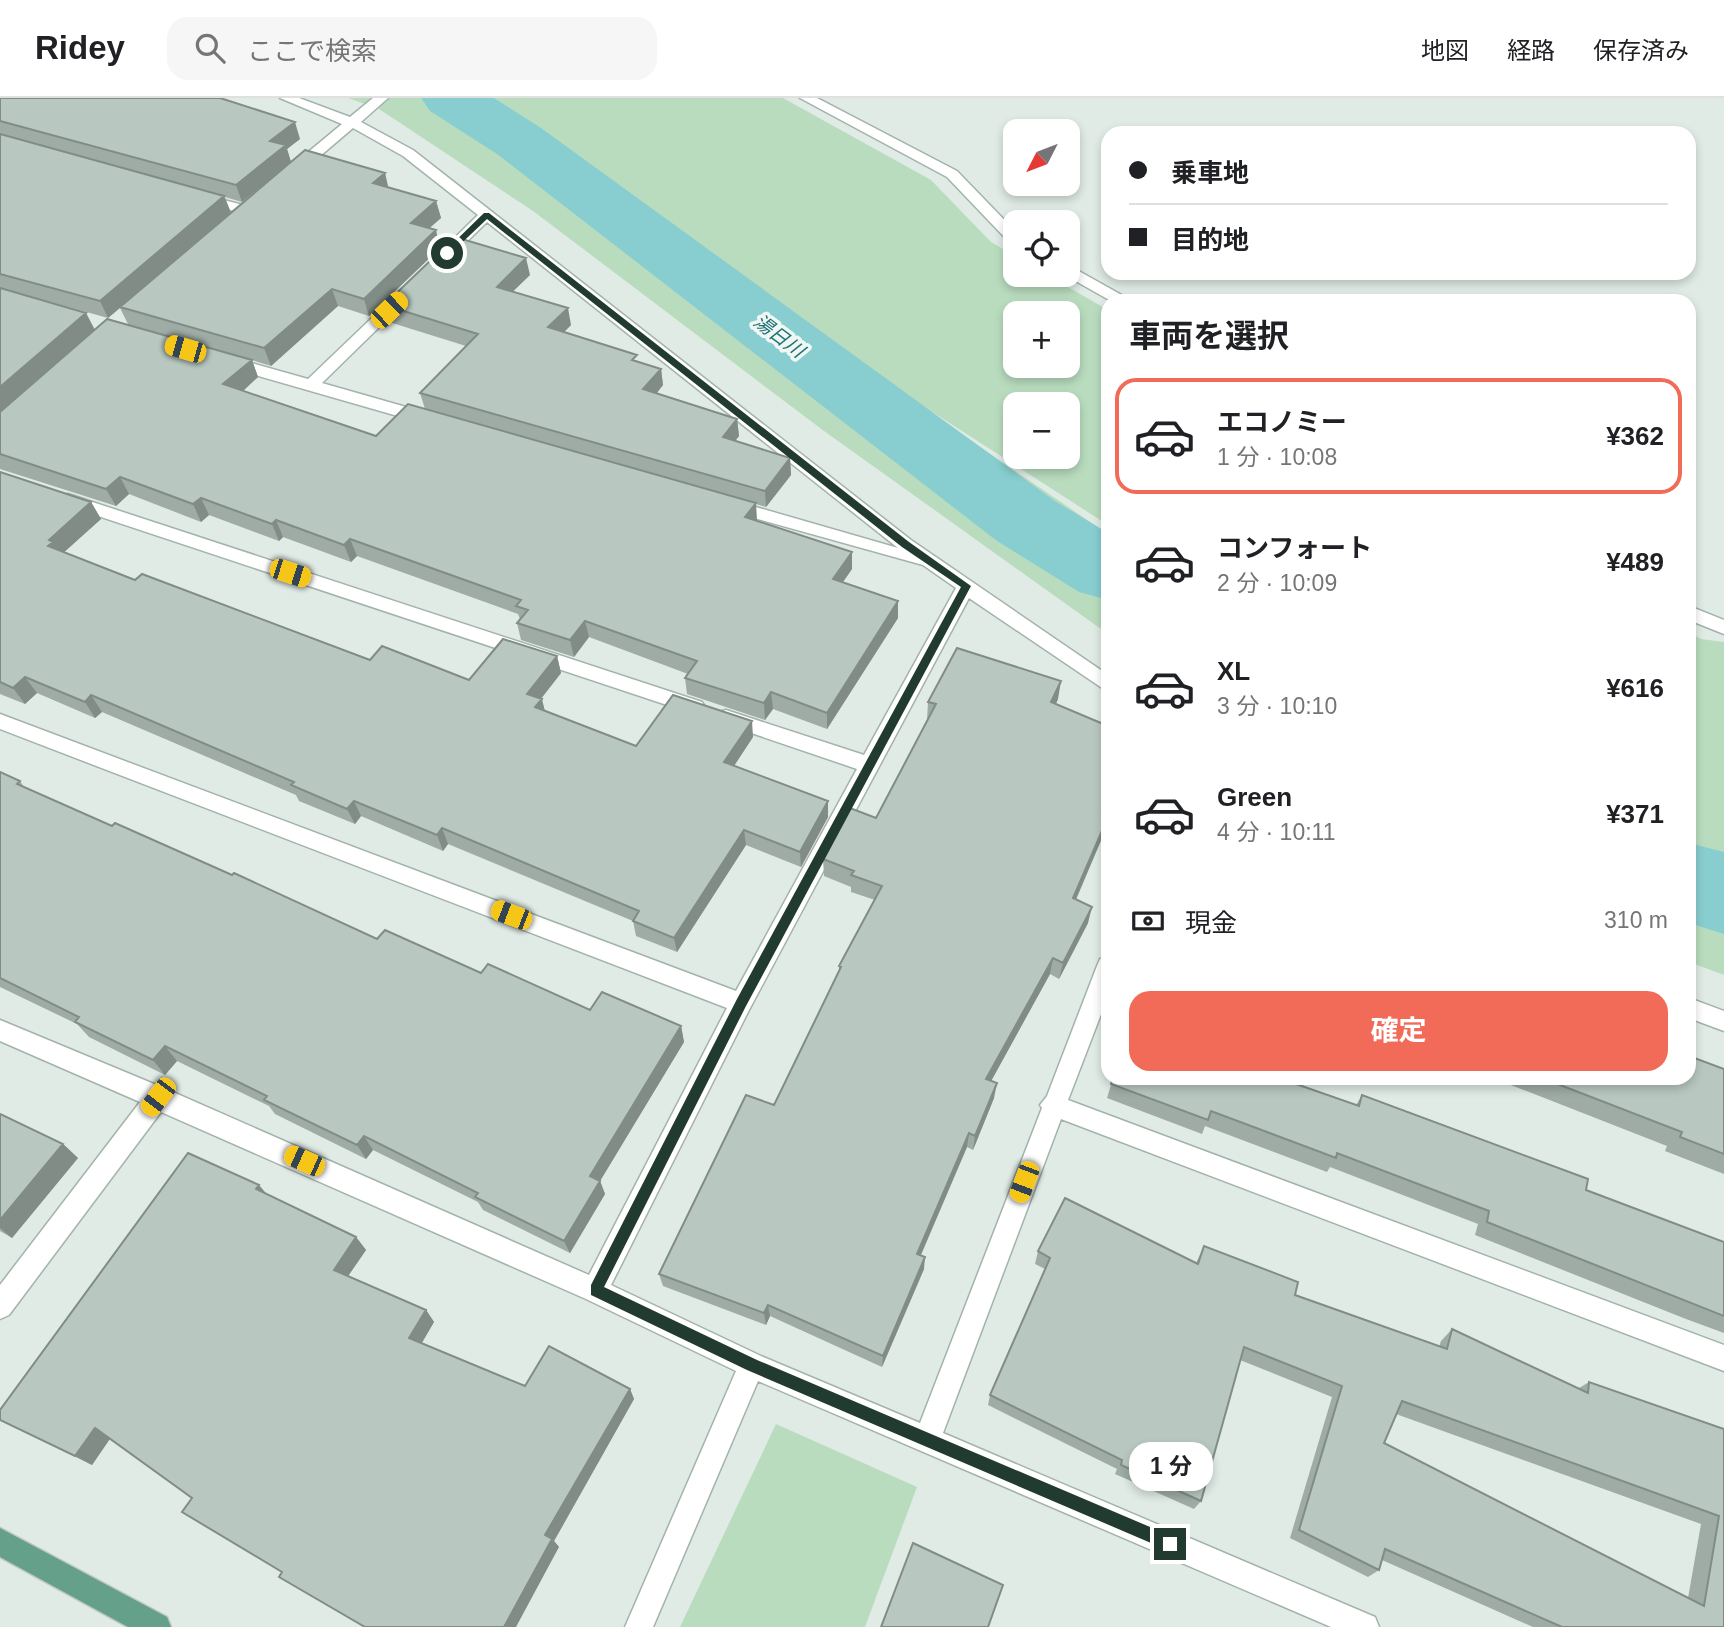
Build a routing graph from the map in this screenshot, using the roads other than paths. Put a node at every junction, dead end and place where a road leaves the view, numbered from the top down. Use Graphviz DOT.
graph roads {
  1 [pos="287,98"];
  2 [pos="381,98"];
  3 [pos="807,98"];
  4 [pos="353,123"];
  5 [pos="278,184"];
  6 [pos="181,192"];
  7 [pos="246,210"];
  8 [pos="486,215"];
  9 [pos="1003,227"];
  10 [pos="1080,277"];
  11 [pos="1110,294"];
  12 [pos="210,357"];
  13 [pos="311,386"];
  14 [pos="444,424"];
  15 [pos="53,495"];
  16 [pos="710,500"];
  17 [pos="936,565"];
  18 [pos="966,586"];
  19 [pos="1696,616"];
  20 [pos="1724,628"];
  21 [pos="1101,680"];
  22 [pos="0,721"];
  23 [pos="870,765"];
  24 [pos="1101,983"];
  25 [pos="741,1003"];
  26 [pos="1696,1011"];
  27 [pos="1724,1021"];
  28 [pos="0,1030"];
  29 [pos="158,1097"];
  30 [pos="1052,1105"];
  31 [pos="595,1290"];
  32 [pos="0,1306"];
  33 [pos="1724,1358"];
  34 [pos="752,1365"];
  35 [pos="927,1440"];
  36 [pos="1,1545"];
  37 [pos="157,1627"];
  38 [pos="639,1627"];
  39 [pos="1365,1627"];
  1 -- 4 [label="street"];
  2 -- 4 [label="street"];
  3 -- 9 [label="street"];
  4 -- 5 [label="street"];
  4 -- 8 [label="street"];
  6 -- 7 [label="street"];
  8 -- 13 [label="street"];
  8 -- 17 [label="street"];
  10 -- 11 [label="street"];
  12 -- 13 [label="street"];
  13 -- 14 [label="street"];
  15 -- 23 [label="street"];
  16 -- 17 [label="street"];
  17 -- 18 [label="street"];
  18 -- 21 [label="street"];
  18 -- 23 [label="street"];
  19 -- 20 [label="street"];
  22 -- 25 [label="street"];
  23 -- 25 [label="street"];
  24 -- 30 [label="street"];
  25 -- 31 [label="street"];
  26 -- 27 [label="street"];
  28 -- 29 [label="street"];
  29 -- 31 [label="street"];
  29 -- 32 [label="street"];
  30 -- 33 [label="street"];
  30 -- 35 [label="street"];
  31 -- 34 [label="street"];
  34 -- 35 [label="street"];
  34 -- 38 [label="street"];
  35 -- 39 [label="street"];
  36 -- 37 [label="main road"];
}
